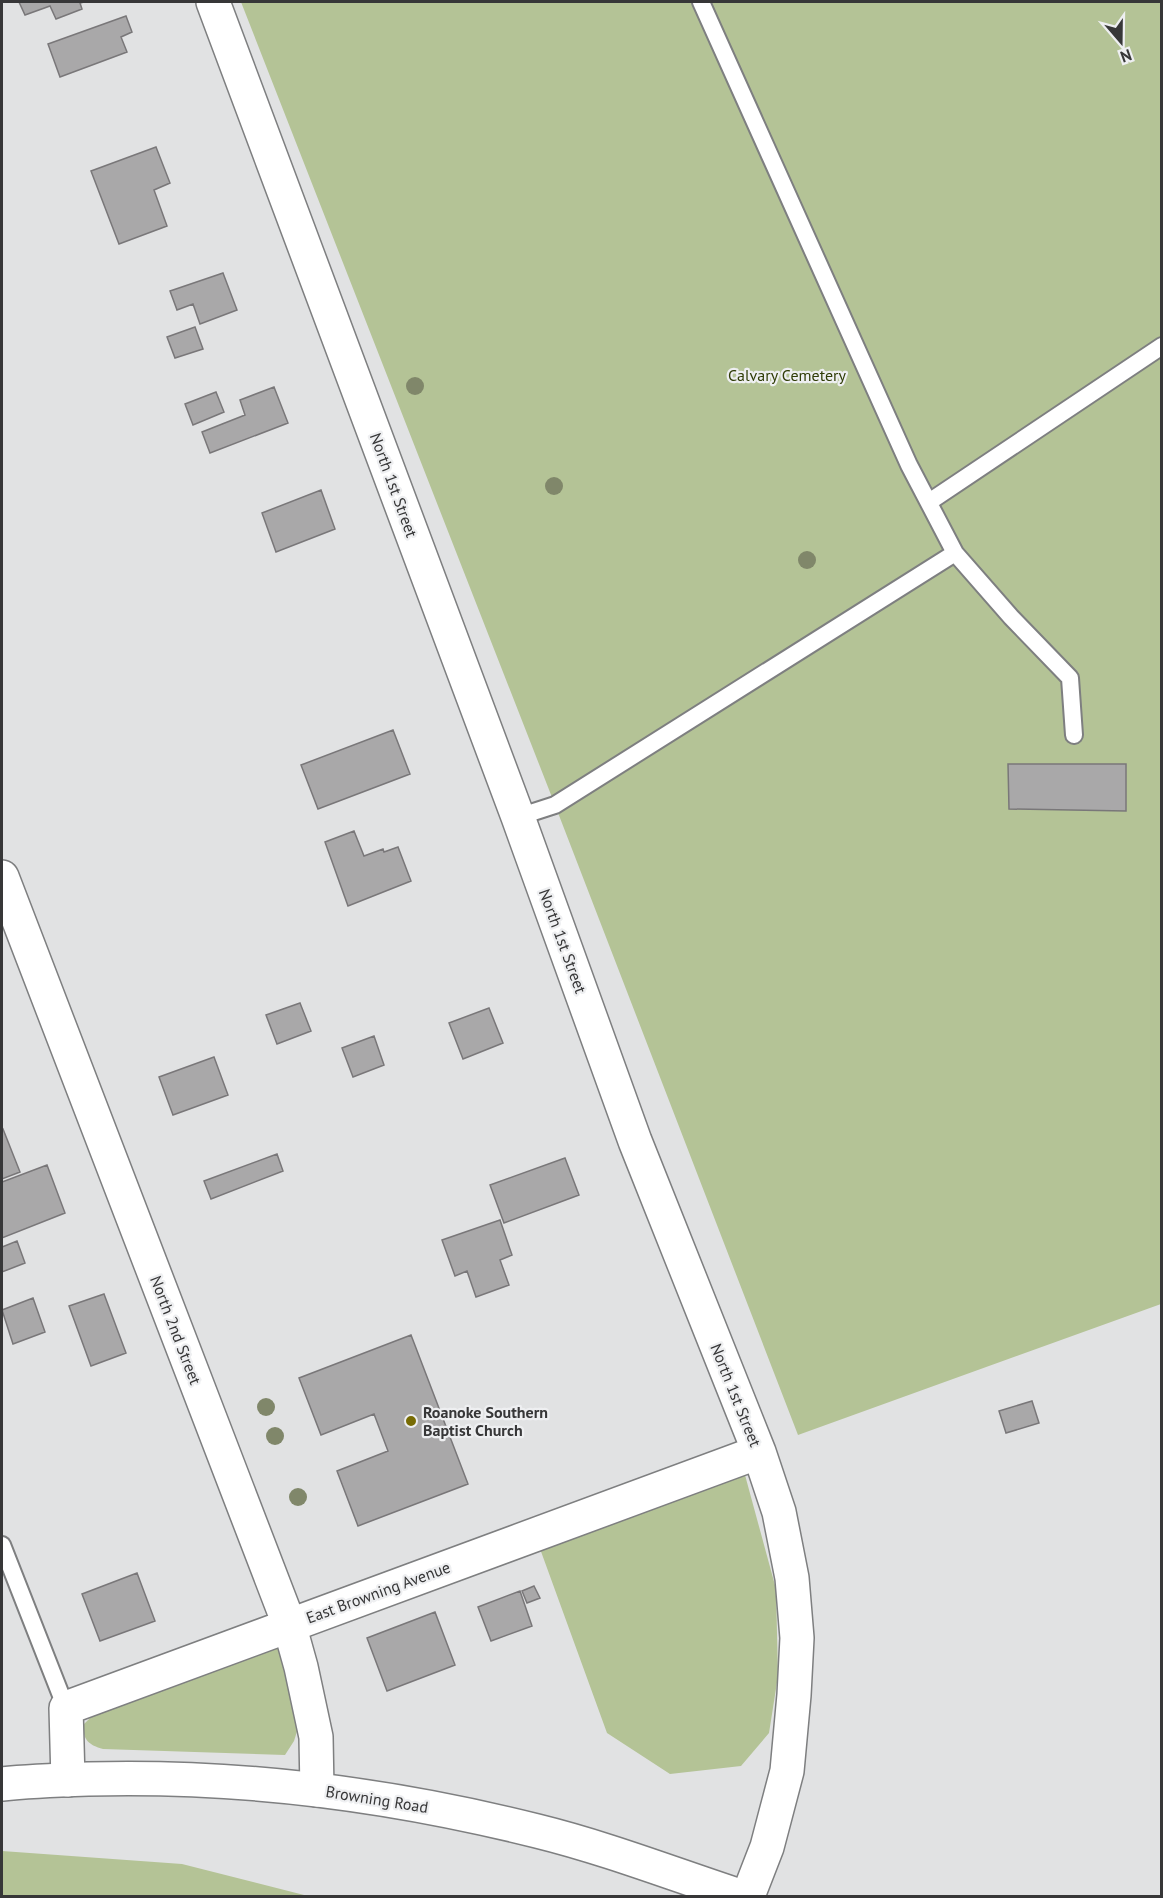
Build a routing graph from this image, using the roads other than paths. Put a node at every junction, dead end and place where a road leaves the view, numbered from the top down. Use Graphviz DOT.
graph roads {
  1 [pos="213,2"];
  2 [pos="700,2"];
  3 [pos="1161,346"];
  4 [pos="928,502"];
  5 [pos="956,553"];
  6 [pos="1074,735"];
  7 [pos="518,818"];
  8 [pos="2,878"];
  9 [pos="759,1452"];
  10 [pos="2,1545"];
  11 [pos="289,1624"];
  12 [pos="66,1708"];
  13 [pos="68,1780"];
  14 [pos="2,1784"];
  15 [pos="317,1790"];
  16 [pos="740,1896"];
  17 [pos="748,1896"];
  1 -- 7 [label="street, North 1st Street"];
  2 -- 4 [label="lane"];
  3 -- 4 [label="lane"];
  4 -- 5 [label="lane"];
  5 -- 6 [label="lane"];
  5 -- 7 [label="lane"];
  7 -- 9 [label="street, North 1st Street"];
  8 -- 11 [label="street, North 2nd Street"];
  9 -- 11 [label="street, East Browning Avenue"];
  9 -- 17 [label="street, North 1st Street"];
  10 -- 12 [label="lane"];
  11 -- 12 [label="street, East Browning Avenue"];
  11 -- 15 [label="street, North 2nd Street"];
  12 -- 13 [label="street"];
  13 -- 14 [label="street, Browning Road"];
  13 -- 15 [label="street, Browning Road"];
  15 -- 16 [label="street, Browning Road"];
}
